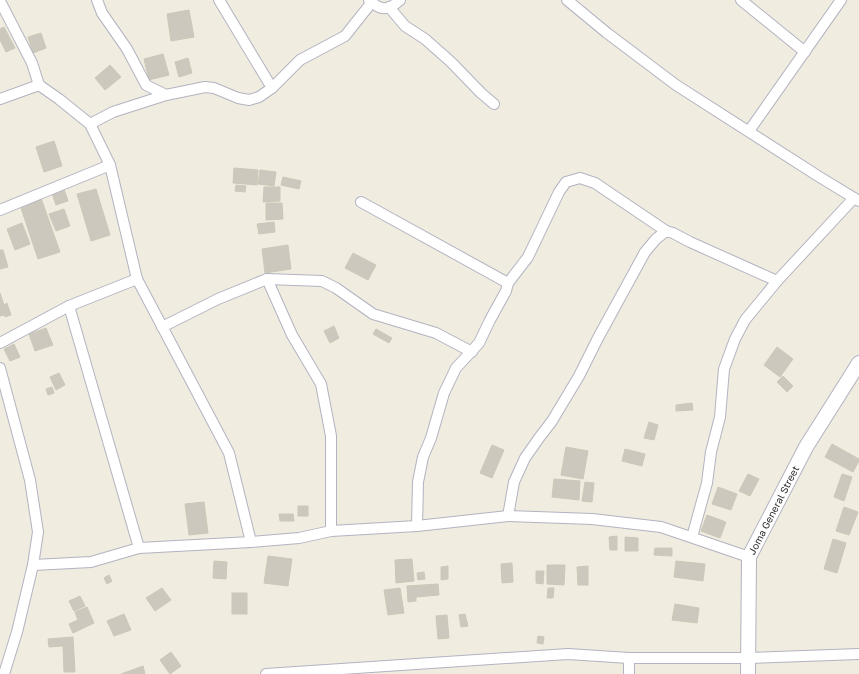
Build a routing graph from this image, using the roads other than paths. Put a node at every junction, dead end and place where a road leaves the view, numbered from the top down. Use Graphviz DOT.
graph roads {
  1 [pos="98,0"];
  2 [pos="219,0"];
  3 [pos="400,0"];
  4 [pos="567,0"];
  5 [pos="741,0"];
  6 [pos="841,0"];
  7 [pos="370,1"];
  8 [pos="1,5"];
  9 [pos="389,7"];
  10 [pos="805,52"];
  11 [pos="39,85"];
  12 [pos="272,88"];
  13 [pos="166,95"];
  14 [pos="0,99"];
  15 [pos="494,104"];
  16 [pos="90,124"];
  17 [pos="749,131"];
  18 [pos="110,165"];
  19 [pos="857,200"];
  20 [pos="361,202"];
  21 [pos="0,210"];
  22 [pos="666,231"];
  23 [pos="137,279"];
  24 [pos="267,279"];
  25 [pos="777,281"];
  26 [pos="508,283"];
  27 [pos="69,306"];
  28 [pos="162,327"];
  29 [pos="0,343"];
  30 [pos="472,352"];
  31 [pos="859,363"];
  32 [pos="0,368"];
  33 [pos="508,516"];
  34 [pos="417,526"];
  35 [pos="331,530"];
  36 [pos="692,537"];
  37 [pos="251,542"];
  38 [pos="139,548"];
  39 [pos="749,557"];
  40 [pos="33,565"];
  41 [pos="859,654"];
  42 [pos="629,658"];
  43 [pos="748,658"];
  44 [pos="4,674"];
  45 [pos="266,674"];
  46 [pos="629,674"];
  47 [pos="748,674"];
  1 -- 13 [label="street"];
  2 -- 12 [label="street"];
  3 -- 9 [label="street"];
  4 -- 17 [label="street"];
  5 -- 10 [label="street"];
  6 -- 10 [label="street"];
  7 -- 9 [label="street"];
  7 -- 12 [label="street"];
  8 -- 11 [label="street"];
  9 -- 15 [label="street"];
  10 -- 17 [label="street"];
  11 -- 14 [label="street"];
  11 -- 16 [label="street"];
  12 -- 13 [label="street"];
  13 -- 16 [label="street"];
  16 -- 18 [label="street"];
  17 -- 19 [label="street"];
  18 -- 21 [label="street"];
  18 -- 23 [label="street"];
  19 -- 25 [label="street"];
  20 -- 26 [label="street"];
  22 -- 25 [label="street"];
  22 -- 26 [label="street"];
  22 -- 33 [label="street"];
  23 -- 27 [label="street"];
  23 -- 28 [label="street"];
  24 -- 28 [label="street"];
  24 -- 30 [label="street"];
  24 -- 35 [label="street"];
  25 -- 36 [label="street"];
  26 -- 30 [label="street"];
  27 -- 29 [label="street"];
  27 -- 38 [label="street"];
  28 -- 37 [label="street"];
  30 -- 34 [label="street"];
  31 -- 39 [label="street, Joma General Street"];
  32 -- 40 [label="street"];
  33 -- 34 [label="street"];
  33 -- 36 [label="street"];
  34 -- 35 [label="street"];
  35 -- 37 [label="street"];
  36 -- 39 [label="street"];
  37 -- 38 [label="street"];
  38 -- 40 [label="street"];
  39 -- 43 [label="street, Joma General Street"];
  40 -- 44 [label="street"];
  41 -- 43 [label="street"];
  42 -- 43 [label="street"];
  42 -- 45 [label="street"];
  42 -- 46 [label="street"];
  43 -- 47 [label="street, Joma General Street"];
}
